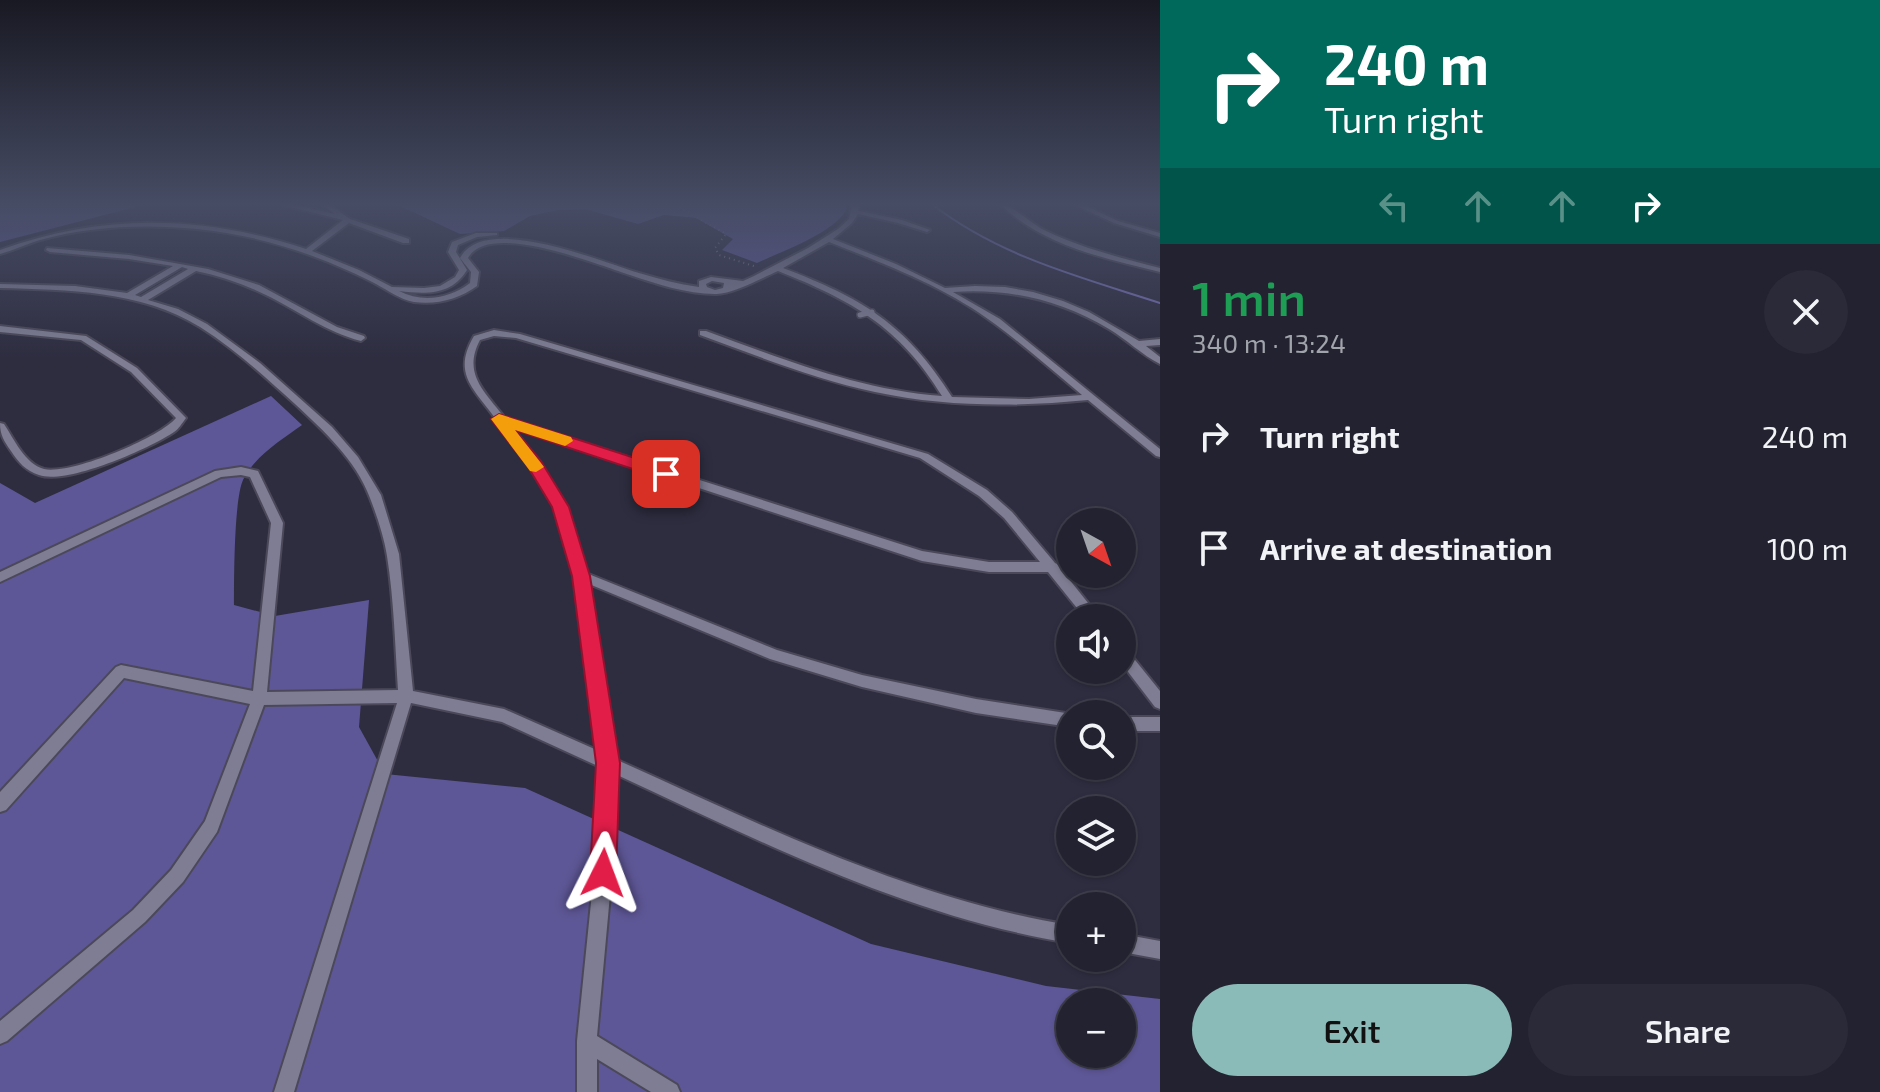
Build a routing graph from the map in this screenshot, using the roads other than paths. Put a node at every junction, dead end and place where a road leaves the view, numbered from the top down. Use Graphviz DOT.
graph roads {
  1 [pos="134,256"];
  2 [pos="319,256"];
  3 [pos="456,256"];
  4 [pos="466,256"];
  5 [pos="574,256"];
  6 [pos="795,256"];
  7 [pos="871,256"];
  8 [pos="1116,256"];
  9 [pos="180,265"];
  10 [pos="195,268"];
  11 [pos="772,268"];
  12 [pos="1160,270"];
  13 [pos="702,283"];
  14 [pos="728,284"];
  15 [pos="0,286"];
  16 [pos="388,287"];
  17 [pos="683,287"];
  18 [pos="945,290"];
  19 [pos="710,291"];
  20 [pos="128,296"];
  21 [pos="142,300"];
  22 [pos="872,312"];
  23 [pos="860,315"];
  24 [pos="0,329"];
  25 [pos="703,333"];
  26 [pos="361,338"];
  27 [pos="1160,342"];
  28 [pos="1138,344"];
  29 [pos="1160,361"];
  30 [pos="1091,397"];
  31 [pos="948,399"];
  32 [pos="499,419"];
  33 [pos="0,426"];
  34 [pos="1160,454"];
  35 [pos="1053,567"];
  36 [pos="581,576"];
  37 [pos="0,577"];
  38 [pos="1082,604"];
  39 [pos="1136,672"];
  40 [pos="406,696"];
  41 [pos="259,699"];
  42 [pos="1160,702"];
  43 [pos="1056,718"];
  44 [pos="1136,724"];
  45 [pos="1160,724"];
  46 [pos="608,763"];
  47 [pos="0,804"];
  48 [pos="1056,931"];
  49 [pos="1136,946"];
  50 [pos="1160,950"];
  51 [pos="0,1034"];
  52 [pos="587,1041"];
  53 [pos="284,1092"];
  54 [pos="587,1092"];
  55 [pos="670,1092"];
  1 -- 9 [label="street"];
  2 -- 16 [label="street"];
  3 -- 16 [label="street"];
  4 -- 16 [label="street"];
  5 -- 17 [label="street"];
  6 -- 11 [label="street"];
  7 -- 18 [label="street"];
  8 -- 12 [label="street"];
  9 -- 10 [label="street"];
  9 -- 20 [label="street"];
  10 -- 21 [label="street"];
  10 -- 26 [label="street"];
  11 -- 14 [label="street"];
  11 -- 22 [label="street"];
  13 -- 14 [label="street"];
  13 -- 17 [label="street"];
  13 -- 19 [label="street"];
  14 -- 19 [label="street"];
  15 -- 20 [label="street"];
  17 -- 19 [label="street"];
  18 -- 28 [label="street"];
  18 -- 30 [label="street"];
  20 -- 21 [label="street"];
  21 -- 40 [label="street"];
  22 -- 23 [label="lane"];
  22 -- 31 [label="street"];
  24 -- 33 [label="street"];
  25 -- 31 [label="street"];
  27 -- 28 [label="street"];
  28 -- 29 [label="street"];
  30 -- 31 [label="street"];
  30 -- 34 [label="street"];
  32 -- 35 [label="street"];
  32 -- 35 [label="street"];
  32 -- 36 [label="street"];
  35 -- 38 [label="street"];
  36 -- 43 [label="street"];
  36 -- 46 [label="street"];
  37 -- 41 [label="street"];
  39 -- 42 [label="street"];
  40 -- 41 [label="street"];
  40 -- 46 [label="street"];
  40 -- 53 [label="street"];
  41 -- 47 [label="street"];
  41 -- 51 [label="street"];
  44 -- 45 [label="street"];
  46 -- 48 [label="street"];
  46 -- 52 [label="street"];
  49 -- 50 [label="street"];
  52 -- 54 [label="street"];
  52 -- 55 [label="street"];
}
